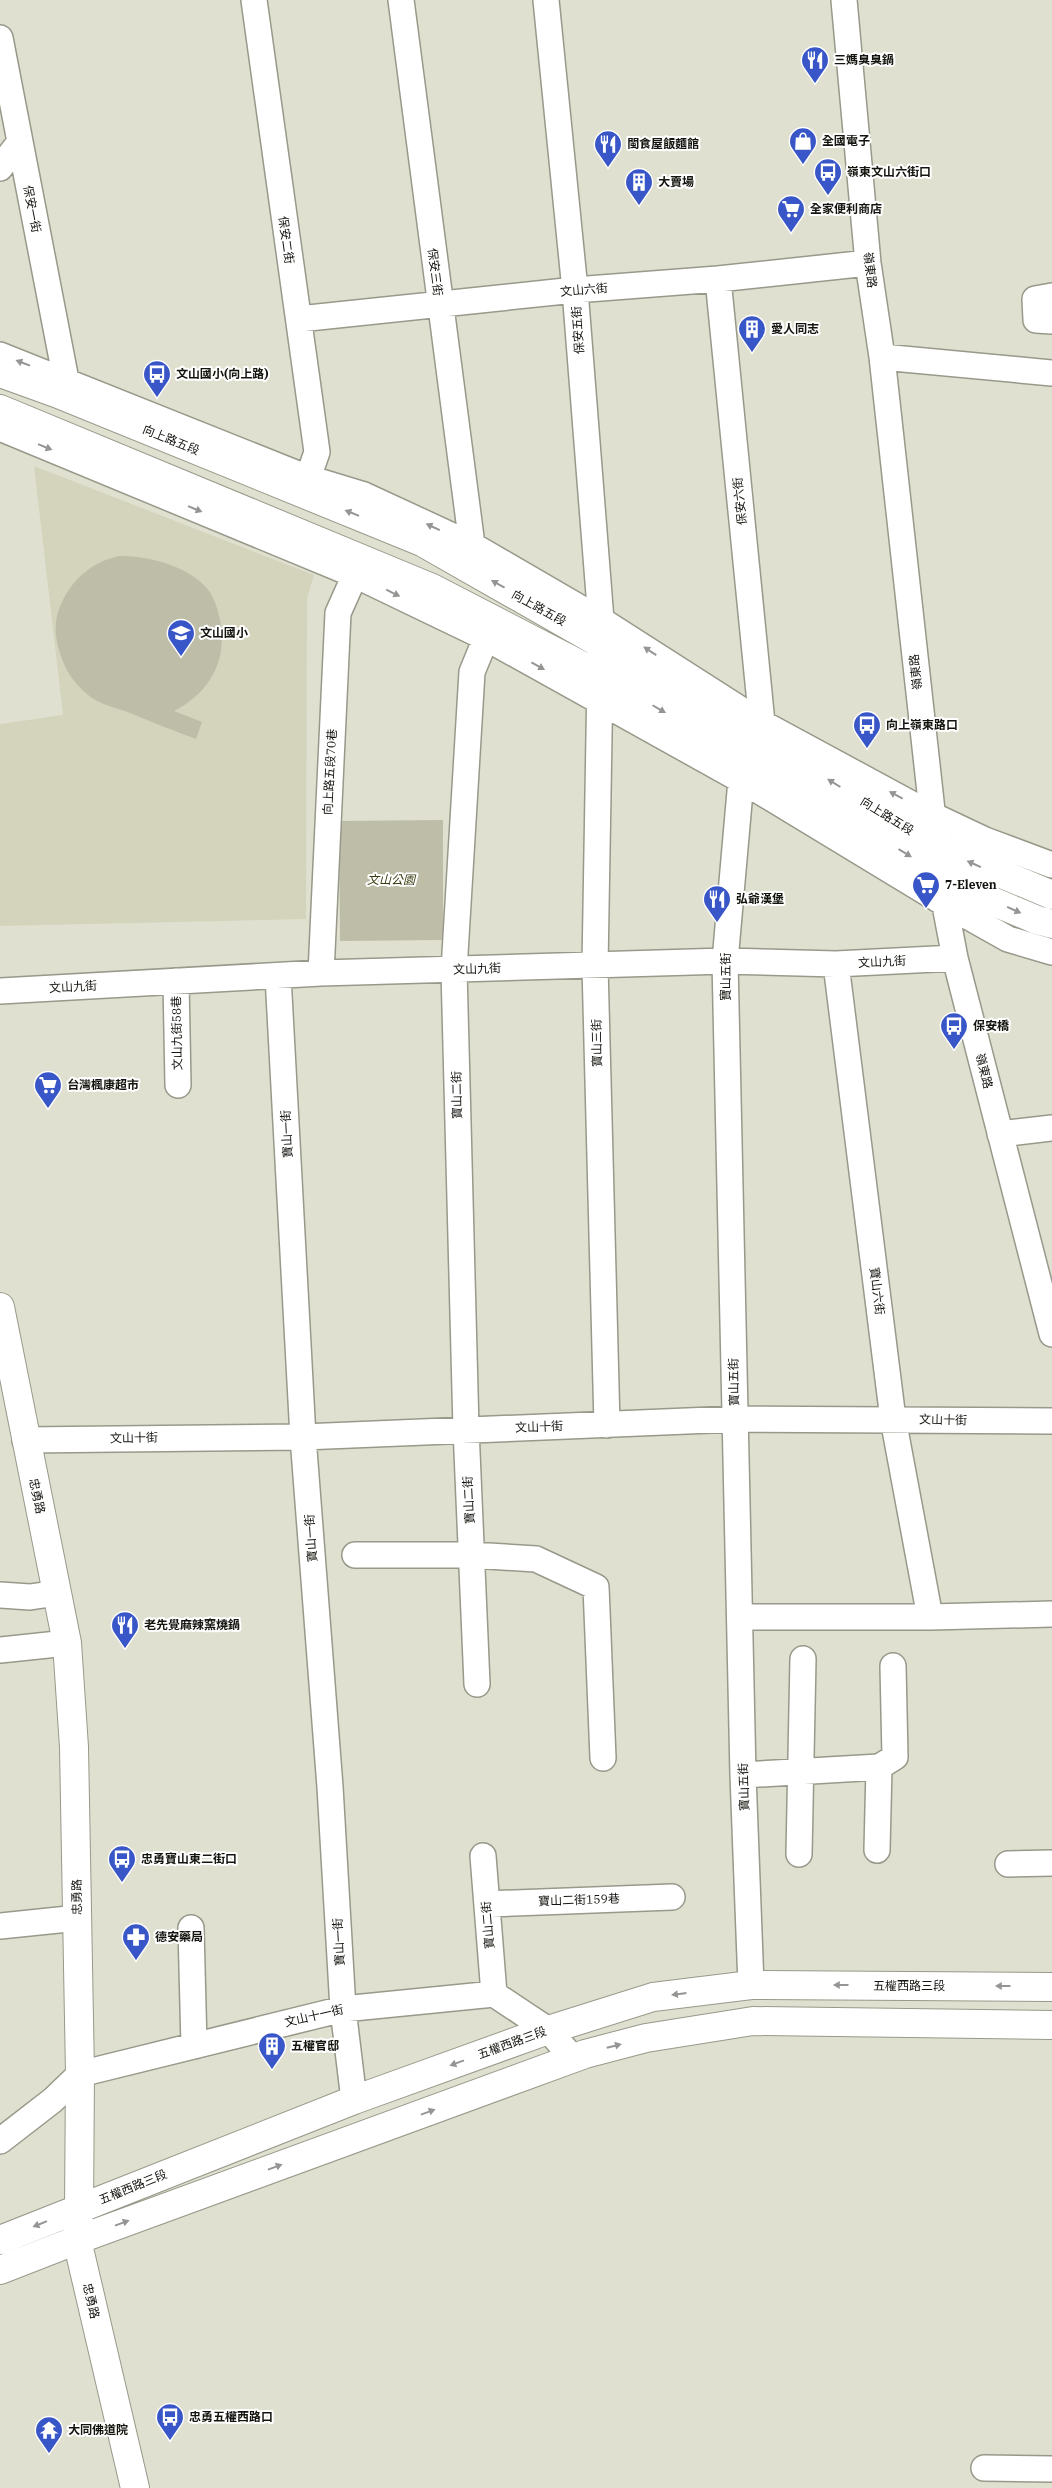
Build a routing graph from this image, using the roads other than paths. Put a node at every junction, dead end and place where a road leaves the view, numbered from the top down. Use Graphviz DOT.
graph roads {
  1 [pos="254,0"];
  2 [pos="401,0"];
  3 [pos="546,0"];
  4 [pos="844,0"];
  5 [pos="0,38"];
  6 [pos="19,143"];
  7 [pos="0,168"];
  8 [pos="868,263"];
  9 [pos="718,279"];
  10 [pos="575,290"];
  11 [pos="1052,296"];
  12 [pos="439,304"];
  13 [pos="299,319"];
  14 [pos="1052,322"];
  15 [pos="0,355"];
  16 [pos="882,357"];
  17 [pos="0,373"];
  18 [pos="1052,373"];
  19 [pos="66,380"];
  20 [pos="0,409"];
  21 [pos="0,428"];
  22 [pos="308,478"];
  23 [pos="472,545"];
  24 [pos="355,575"];
  25 [pos="486,638"];
  26 [pos="601,660"];
  27 [pos="762,723"];
  28 [pos="741,780"];
  29 [pos="932,815"];
  30 [pos="935,846"];
  31 [pos="1052,865"];
  32 [pos="939,874"];
  33 [pos="1052,895"];
  34 [pos="944,903"];
  35 [pos="1052,924"];
  36 [pos="1052,952"];
  37 [pos="955,958"];
  38 [pos="725,961"];
  39 [pos="836,964"];
  40 [pos="595,966"];
  41 [pos="454,970"];
  42 [pos="321,973"];
  43 [pos="278,976"];
  44 [pos="176,981"];
  45 [pos="0,991"];
  46 [pos="178,1085"];
  47 [pos="1052,1128"];
  48 [pos="1000,1134"];
  49 [pos="0,1307"];
  50 [pos="1052,1334"];
  51 [pos="735,1419"];
  52 [pos="893,1419"];
  53 [pos="1052,1421"];
  54 [pos="607,1425"];
  55 [pos="466,1429"];
  56 [pos="303,1437"];
  57 [pos="25,1440"];
  58 [pos="355,1555"];
  59 [pos="472,1555"];
  60 [pos="56,1593"];
  61 [pos="0,1595"];
  62 [pos="1052,1614"];
  63 [pos="741,1616"];
  64 [pos="930,1617"];
  65 [pos="67,1643"];
  66 [pos="0,1650"];
  67 [pos="802,1659"];
  68 [pos="893,1666"];
  69 [pos="477,1684"];
  70 [pos="603,1758"];
  71 [pos="879,1767"];
  72 [pos="802,1772"];
  73 [pos="743,1774"];
  74 [pos="877,1850"];
  75 [pos="799,1854"];
  76 [pos="483,1856"];
  77 [pos="1052,1863"];
  78 [pos="1008,1864"];
  79 [pos="672,1897"];
  80 [pos="487,1904"];
  81 [pos="78,1918"];
  82 [pos="0,1926"];
  83 [pos="191,1928"];
  84 [pos="751,1985"];
  85 [pos="1052,1987"];
  86 [pos="494,1994"];
  87 [pos="342,2009"];
  88 [pos="1052,2025"];
  89 [pos="548,2030"];
  90 [pos="194,2046"];
  91 [pos="573,2058"];
  92 [pos="80,2074"];
  93 [pos="354,2100"];
  94 [pos="0,2140"];
  95 [pos="79,2209"];
  96 [pos="0,2240"];
  97 [pos="77,2240"];
  98 [pos="0,2270"];
  99 [pos="984,2468"];
  100 [pos="1052,2469"];
  101 [pos="135,2488"];
  1 -- 13 [label="street, 保安二街"];
  2 -- 12 [label="street, 保安三街"];
  3 -- 10 [label="street, 保安五街"];
  4 -- 8 [label="street, 嶺東路"];
  5 -- 6 [label="street, 保安一街"];
  6 -- 7 [label="street"];
  6 -- 19 [label="street, 保安一街"];
  8 -- 9 [label="street, 文山六街"];
  8 -- 16 [label="street, 嶺東路"];
  9 -- 10 [label="street, 文山六街"];
  9 -- 27 [label="street, 保安六街"];
  10 -- 12 [label="street, 文山六街"];
  10 -- 26 [label="street, 保安五街"];
  11 -- 14 [label="street"];
  12 -- 13 [label="street, 文山六街"];
  12 -- 23 [label="street, 保安三街"];
  13 -- 22 [label="street, 保安二街"];
  19 -- 15 [label="street, 向上路五段, one-way"];
  16 -- 18 [label="street"];
  16 -- 29 [label="street, 嶺東路"];
  26 -- 17 [label="main road, 向上路五段, one-way"];
  19 -- 22 [label="street, 向上路五段"];
  20 -- 26 [label="main road, 向上路五段"];
  21 -- 24 [label="street, 向上路五段, one-way"];
  23 -- 22 [label="street, 向上路五段, one-way"];
  23 -- 26 [label="street, 向上路五段"];
  24 -- 25 [label="street, 向上路五段, one-way"];
  24 -- 42 [label="street, 向上路五段70巷"];
  25 -- 26 [label="street, 向上路五段, one-way"];
  25 -- 41 [label="street, 寶山二街"];
  27 -- 26 [label="street, 向上路五段, one-way"];
  26 -- 28 [label="street, 向上路五段"];
  30 -- 26 [label="main road, 向上路五段, one-way"];
  26 -- 32 [label="main road, 向上路五段, one-way"];
  26 -- 40 [label="street, 寶山三街"];
  29 -- 27 [label="street, 向上路五段, one-way"];
  28 -- 34 [label="street, 向上路五段"];
  28 -- 38 [label="street, 寶山五街"];
  29 -- 30 [label="street, 嶺東路"];
  29 -- 31 [label="street, 向上路五段"];
  30 -- 32 [label="street, 嶺東路"];
  33 -- 30 [label="main road, 向上路五段, one-way"];
  32 -- 34 [label="street, 嶺東路"];
  32 -- 35 [label="main road, 向上路五段, one-way"];
  34 -- 36 [label="street, 向上路五段"];
  34 -- 37 [label="street, 嶺東路"];
  37 -- 39 [label="street, 文山九街"];
  37 -- 48 [label="street, 嶺東路"];
  38 -- 39 [label="street, 文山九街"];
  38 -- 40 [label="street, 文山九街"];
  38 -- 51 [label="street, 寶山五街"];
  39 -- 52 [label="street, 寶山六街"];
  40 -- 41 [label="street, 文山九街"];
  40 -- 54 [label="street, 寶山三街"];
  41 -- 42 [label="street, 文山九街"];
  41 -- 55 [label="street, 寶山二街"];
  42 -- 43 [label="street, 文山九街"];
  43 -- 44 [label="street, 文山九街"];
  43 -- 56 [label="street, 寶山一街"];
  44 -- 45 [label="street, 文山九街"];
  44 -- 46 [label="street, 文山九街58巷"];
  47 -- 48 [label="street"];
  48 -- 50 [label="street, 嶺東路"];
  49 -- 57 [label="main road, 忠勇路"];
  51 -- 52 [label="street, 文山十街"];
  51 -- 54 [label="street, 文山十街"];
  51 -- 63 [label="street, 寶山五街"];
  52 -- 53 [label="street, 文山十街"];
  52 -- 64 [label="street, 寶山六街"];
  54 -- 55 [label="street, 文山十街"];
  55 -- 56 [label="street, 文山十街"];
  55 -- 59 [label="street, 寶山二街"];
  56 -- 57 [label="street, 文山十街"];
  56 -- 87 [label="street, 寶山一街"];
  57 -- 60 [label="main road, 忠勇路"];
  58 -- 59 [label="street"];
  59 -- 69 [label="street, 寶山二街"];
  59 -- 70 [label="street"];
  60 -- 61 [label="street"];
  60 -- 65 [label="main road, 忠勇路"];
  62 -- 64 [label="street"];
  63 -- 64 [label="street"];
  63 -- 73 [label="street, 寶山五街"];
  65 -- 66 [label="street"];
  65 -- 81 [label="main road, 忠勇路"];
  67 -- 72 [label="street"];
  68 -- 71 [label="street"];
  71 -- 72 [label="street"];
  71 -- 74 [label="street"];
  72 -- 73 [label="street"];
  72 -- 75 [label="street"];
  73 -- 84 [label="street, 寶山五街"];
  76 -- 80 [label="street, 寶山二街"];
  77 -- 78 [label="street"];
  79 -- 80 [label="street, 寶山二街159巷"];
  80 -- 86 [label="street, 寶山二街"];
  81 -- 82 [label="street"];
  81 -- 92 [label="main road, 忠勇路"];
  83 -- 90 [label="street"];
  85 -- 84 [label="main road, 五權西路三段, one-way"];
  84 -- 89 [label="main road, 五權西路三段, one-way"];
  86 -- 87 [label="street, 文山十一街"];
  86 -- 89 [label="street"];
  87 -- 90 [label="street, 文山十一街"];
  87 -- 93 [label="street, 寶山一街"];
  91 -- 88 [label="main road, one-way"];
  89 -- 91 [label="street"];
  89 -- 93 [label="main road, 五權西路三段, one-way"];
  90 -- 92 [label="street, 文山十一街"];
  97 -- 91 [label="main road, one-way"];
  92 -- 94 [label="street"];
  92 -- 95 [label="main road, 忠勇路"];
  93 -- 95 [label="main road, 五權西路三段"];
  95 -- 96 [label="main road, 五權西路三段, one-way"];
  95 -- 97 [label="main road, 忠勇路"];
  97 -- 98 [label="main road"];
  97 -- 101 [label="main road, 忠勇路"];
  99 -- 100 [label="street"];
}
